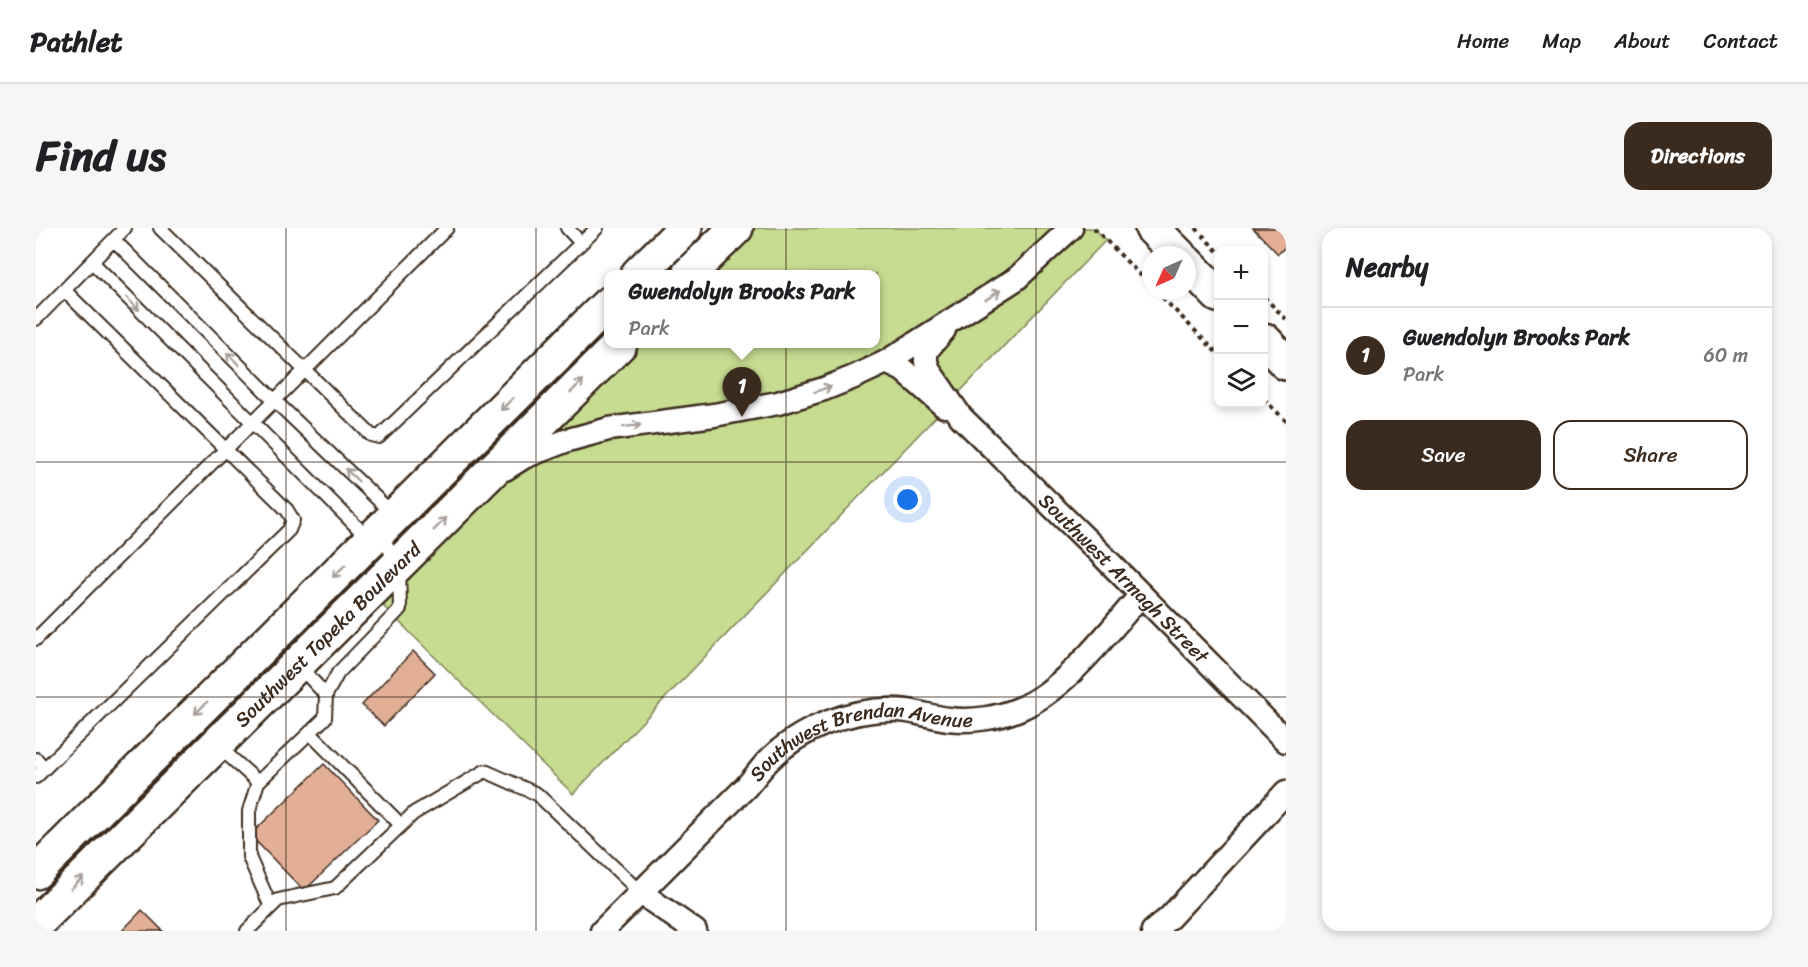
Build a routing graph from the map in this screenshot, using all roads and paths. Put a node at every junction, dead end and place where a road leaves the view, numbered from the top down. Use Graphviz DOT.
graph roads {
  1 [pos="125,228"];
  2 [pos="160,228"];
  3 [pos="447,228"];
  4 [pos="567,228"];
  5 [pos="597,228"];
  6 [pos="736,228"];
  7 [pos="1071,228"];
  8 [pos="1094,228"];
  9 [pos="1152,228"];
  10 [pos="1196,228"];
  11 [pos="674,234"];
  12 [pos="114,240"];
  13 [pos="581,243"];
  14 [pos="1170,246"];
  15 [pos="1214,248"];
  16 [pos="92,262"];
  17 [pos="642,270"];
  18 [pos="693,270"];
  19 [pos="1196,272"];
  20 [pos="1142,277"];
  21 [pos="64,290"];
  22 [pos="1214,291"];
  23 [pos="1165,300"];
  24 [pos="1266,300"];
  25 [pos="604,308"];
  26 [pos="957,316"];
  27 [pos="36,319"];
  28 [pos="1286,319"];
  29 [pos="1268,345"];
  30 [pos="616,348"];
  31 [pos="1214,350"];
  32 [pos="886,362"];
  33 [pos="1286,363"];
  34 [pos="305,370"];
  35 [pos="274,400"];
  36 [pos="1268,404"];
  37 [pos="961,417"];
  38 [pos="252,422"];
  39 [pos="1286,422"];
  40 [pos="225,449"];
  41 [pos="481,483"];
  42 [pos="381,529"];
  43 [pos="399,565"];
  44 [pos="1141,595"];
  45 [pos="36,639"];
  46 [pos="297,664"];
  47 [pos="326,694"];
  48 [pos="310,732"];
  49 [pos="1286,741"];
  50 [pos="216,744"];
  51 [pos="39,768"];
  52 [pos="258,782"];
  53 [pos="1286,792"];
  54 [pos="401,825"];
  55 [pos="36,872"];
  56 [pos="641,893"];
  57 [pos="271,907"];
  58 [pos="36,924"];
  59 [pos="247,931"];
  60 [pos="602,931"];
  61 [pos="695,931"];
  62 [pos="1153,931"];
  1 -- 12 [label="lane"];
  2 -- 34 [label="lane"];
  3 -- 34 [label="lane"];
  4 -- 13 [label="lane"];
  5 -- 13 [label="lane"];
  6 -- 18 [label="main road"];
  26 -- 7 [label="street, one-way"];
  8 -- 20 [label="path"];
  9 -- 14 [label="main road"];
  10 -- 15 [label="path"];
  11 -- 17 [label="main road"];
  12 -- 16 [label="lane"];
  35 -- 12 [label="lane, one-way"];
  13 -- 34 [label="lane"];
  16 -- 21 [label="lane"];
  16 -- 38 [label="lane, one-way"];
  19 -- 22 [label="main road"];
  21 -- 27 [label="lane"];
  21 -- 40 [label="lane"];
  23 -- 31 [label="path"];
  24 -- 28 [label="path"];
  25 -- 42 [label="main road, Southwest Topeka Boulevard, one-way"];
  26 -- 32 [label="street"];
  26 -- 37 [label="street, Southwest Armagh Street"];
  29 -- 33 [label="main road"];
  41 -- 30 [label="main road, Southwest Topeka Boulevard, one-way"];
  32 -- 37 [label="street, Southwest Armagh Street"];
  41 -- 32 [label="street, one-way"];
  34 -- 35 [label="lane"];
  35 -- 38 [label="lane"];
  42 -- 35 [label="lane, one-way"];
  36 -- 39 [label="path"];
  37 -- 44 [label="street, Southwest Armagh Street"];
  38 -- 40 [label="lane"];
  38 -- 42 [label="lane"];
  40 -- 45 [label="lane"];
  40 -- 51 [label="lane"];
  43 -- 41 [label="main road, Southwest Topeka Boulevard, one-way"];
  42 -- 43 [label="lane"];
  42 -- 55 [label="main road, Southwest Topeka Boulevard, one-way"];
  43 -- 46 [label="main road, Southwest Topeka Boulevard"];
  43 -- 47 [label="lane"];
  44 -- 49 [label="street, Southwest Armagh Street"];
  44 -- 56 [label="street, Southwest Brendan Avenue"];
  46 -- 47 [label="lane"];
  46 -- 50 [label="main road, Southwest Topeka Boulevard"];
  47 -- 48 [label="lane"];
  48 -- 52 [label="lane"];
  48 -- 54 [label="lane"];
  50 -- 52 [label="lane"];
  58 -- 50 [label="main road, Southwest Topeka Boulevard, one-way"];
  52 -- 57 [label="lane"];
  53 -- 62 [label="street"];
  54 -- 56 [label="lane"];
  54 -- 57 [label="lane"];
  56 -- 60 [label="street, Southwest Brendan Avenue"];
  56 -- 61 [label="street"];
  57 -- 59 [label="lane"];
}
